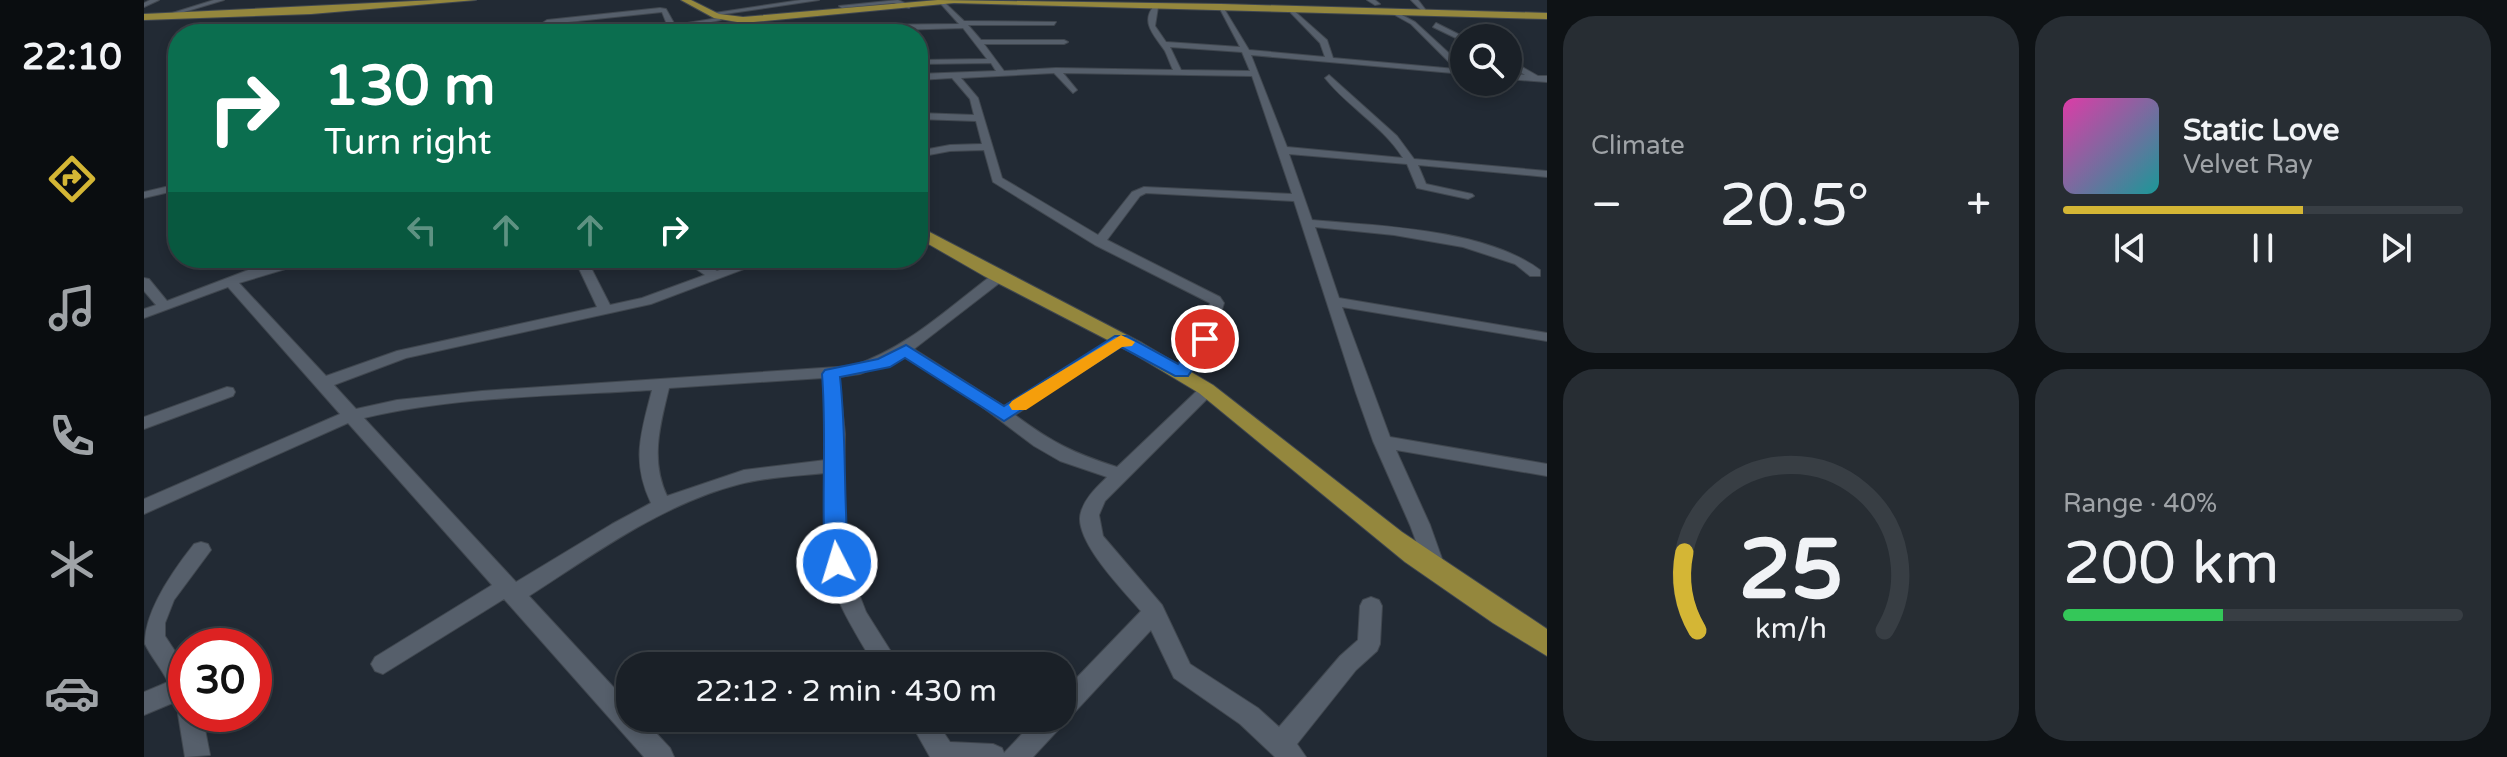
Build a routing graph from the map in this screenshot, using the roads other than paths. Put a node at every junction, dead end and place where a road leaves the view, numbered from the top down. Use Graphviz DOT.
graph roads {
  1 [pos="156,0"];
  2 [pos="221,0"];
  3 [pos="398,0"];
  4 [pos="448,0"];
  5 [pos="472,0"];
  6 [pos="675,0"];
  7 [pos="685,0"];
  8 [pos="816,0"];
  9 [pos="857,0"];
  10 [pos="1414,0"];
  11 [pos="1015,1"];
  12 [pos="942,2"];
  13 [pos="1052,2"];
  14 [pos="144,5"];
  15 [pos="379,6"];
  16 [pos="1223,6"];
  17 [pos="842,7"];
  18 [pos="1155,7"];
  19 [pos="1290,7"];
  20 [pos="1426,12"];
  21 [pos="172,14"];
  22 [pos="1396,14"];
  23 [pos="144,16"];
  24 [pos="1547,17"];
  25 [pos="717,18"];
  26 [pos="1054,23"];
  27 [pos="545,24"];
  28 [pos="670,24"];
  29 [pos="693,24"];
  30 [pos="717,24"];
  31 [pos="856,24"];
  32 [pos="964,24"];
  33 [pos="1436,25"];
  34 [pos="928,26"];
  35 [pos="1450,32"];
  36 [pos="978,42"];
  37 [pos="1163,44"];
  38 [pos="1246,51"];
  39 [pos="1068,59"];
  40 [pos="1450,59"];
  41 [pos="992,61"];
  42 [pos="1330,61"];
  43 [pos="928,62"];
  44 [pos="1522,68"];
  45 [pos="1056,70"];
  46 [pos="1071,70"];
  47 [pos="1450,71"];
  48 [pos="1001,72"];
  49 [pos="1179,73"];
  50 [pos="1256,74"];
  51 [pos="954,75"];
  52 [pos="928,76"];
  53 [pos="1522,77"];
  54 [pos="1329,78"];
  55 [pos="1542,79"];
  56 [pos="1073,90"];
  57 [pos="928,116"];
  58 [pos="981,118"];
  59 [pos="988,147"];
  60 [pos="1284,150"];
  61 [pos="928,152"];
  62 [pos="1412,162"];
  63 [pos="1547,174"];
  64 [pos="168,189"];
  65 [pos="144,195"];
  66 [pos="1468,196"];
  67 [pos="1299,198"];
  68 [pos="1308,223"];
  69 [pos="928,237"];
  70 [pos="1099,242"];
  71 [pos="274,268"];
  72 [pos="585,268"];
  73 [pos="703,268"];
  74 [pos="739,268"];
  75 [pos="1535,273"];
  76 [pos="716,276"];
  77 [pos="997,278"];
  78 [pos="230,281"];
  79 [pos="144,282"];
  80 [pos="1334,301"];
  81 [pos="164,306"];
  82 [pos="606,311"];
  83 [pos="144,314"];
  84 [pos="1547,337"];
  85 [pos="1121,340"];
  86 [pos="906,351"];
  87 [pos="1181,373"];
  88 [pos="831,374"];
  89 [pos="323,383"];
  90 [pos="661,386"];
  91 [pos="1208,390"];
  92 [pos="227,392"];
  93 [pos="1004,414"];
  94 [pos="353,415"];
  95 [pos="144,423"];
  96 [pos="1382,441"];
  97 [pos="834,466"];
  98 [pos="1547,470"];
  99 [pos="1120,475"];
  100 [pos="144,507"];
  101 [pos="663,508"];
  102 [pos="201,550"];
  103 [pos="1437,571"];
  104 [pos="510,590"];
  105 [pos="1371,606"];
  106 [pos="152,611"];
  107 [pos="1154,612"];
  108 [pos="1547,644"];
  109 [pos="879,652"];
  110 [pos="168,664"];
  111 [pos="383,664"];
  112 [pos="1076,695"];
  113 [pos="168,698"];
  114 [pos="144,704"];
  115 [pos="193,732"];
  116 [pos="929,732"];
  117 [pos="1040,732"];
  118 [pos="1286,751"];
  119 [pos="197,755"];
  120 [pos="661,757"];
  121 [pos="993,757"];
  122 [pos="1015,757"];
  1 -- 14 [label="street"];
  2 -- 21 [label="street"];
  3 -- 15 [label="street"];
  4 -- 15 [label="main road"];
  5 -- 15 [label="main road"];
  6 -- 25 [label="main road"];
  7 -- 25 [label="main road"];
  8 -- 25 [label="street"];
  9 -- 17 [label="street"];
  10 -- 20 [label="street"];
  11 -- 12 [label="main road"];
  11 -- 13 [label="main road"];
  12 -- 13 [label="main road"];
  12 -- 17 [label="main road"];
  12 -- 17 [label="main road"];
  12 -- 32 [label="street"];
  13 -- 16 [label="main road"];
  13 -- 18 [label="main road"];
  13 -- 26 [label="street"];
  15 -- 21 [label="main road"];
  15 -- 23 [label="main road"];
  16 -- 18 [label="main road"];
  16 -- 19 [label="main road"];
  16 -- 38 [label="street"];
  17 -- 25 [label="main road"];
  17 -- 31 [label="street"];
  18 -- 37 [label="street"];
  19 -- 20 [label="main road"];
  19 -- 22 [label="main road"];
  19 -- 42 [label="street"];
  20 -- 24 [label="main road"];
  21 -- 23 [label="main road"];
  22 -- 24 [label="main road"];
  22 -- 40 [label="street"];
  25 -- 29 [label="street"];
  25 -- 30 [label="main road"];
  26 -- 32 [label="street"];
  26 -- 36 [label="street"];
  27 -- 28 [label="street"];
  32 -- 34 [label="street"];
  32 -- 36 [label="street"];
  33 -- 35 [label="street"];
  36 -- 41 [label="street"];
  37 -- 38 [label="street"];
  37 -- 49 [label="street"];
  38 -- 42 [label="street"];
  38 -- 50 [label="street"];
  39 -- 46 [label="street"];
  41 -- 43 [label="street"];
  41 -- 48 [label="street"];
  42 -- 47 [label="street"];
  44 -- 55 [label="street"];
  45 -- 46 [label="street"];
  45 -- 48 [label="street"];
  45 -- 56 [label="street"];
  46 -- 49 [label="street"];
  48 -- 51 [label="street"];
  49 -- 50 [label="street"];
  50 -- 60 [label="street"];
  51 -- 52 [label="street"];
  51 -- 58 [label="street"];
  53 -- 55 [label="street"];
  54 -- 62 [label="street"];
  57 -- 58 [label="street"];
  58 -- 59 [label="street"];
  59 -- 61 [label="street"];
  59 -- 70 [label="street"];
  60 -- 62 [label="street"];
  60 -- 67 [label="street"];
  62 -- 63 [label="street"];
  62 -- 66 [label="street"];
  64 -- 65 [label="street"];
  67 -- 68 [label="street"];
  67 -- 70 [label="street"];
  68 -- 75 [label="street"];
  68 -- 80 [label="street"];
  69 -- 77 [label="main road"];
  70 -- 87 [label="street"];
  71 -- 78 [label="street"];
  72 -- 82 [label="street"];
  73 -- 76 [label="street"];
  74 -- 76 [label="street"];
  76 -- 82 [label="street"];
  77 -- 85 [label="main road"];
  77 -- 86 [label="street"];
  78 -- 81 [label="street"];
  78 -- 89 [label="street"];
  79 -- 81 [label="street"];
  80 -- 84 [label="street"];
  80 -- 96 [label="street"];
  81 -- 83 [label="street"];
  82 -- 89 [label="street"];
  85 -- 87 [label="main road"];
  85 -- 93 [label="street"];
  86 -- 88 [label="street"];
  86 -- 93 [label="street"];
  87 -- 91 [label="main road"];
  88 -- 90 [label="street"];
  88 -- 97 [label="street"];
  89 -- 94 [label="street"];
  90 -- 94 [label="street"];
  90 -- 101 [label="street"];
  91 -- 99 [label="street"];
  91 -- 103 [label="main road"];
  92 -- 95 [label="street"];
  93 -- 99 [label="street"];
  94 -- 100 [label="street"];
  94 -- 104 [label="street"];
  96 -- 98 [label="street"];
  96 -- 103 [label="street"];
  97 -- 101 [label="street"];
  97 -- 109 [label="street"];
  99 -- 107 [label="street"];
  101 -- 104 [label="street"];
  102 -- 106 [label="street"];
  103 -- 108 [label="main road"];
  104 -- 111 [label="street"];
  104 -- 120 [label="street"];
  105 -- 118 [label="street"];
  106 -- 110 [label="street"];
  107 -- 112 [label="street"];
  107 -- 118 [label="street"];
  113 -- 114 [label="street"];
  115 -- 119 [label="street"];
  116 -- 121 [label="street"];
  117 -- 122 [label="street"];
}
